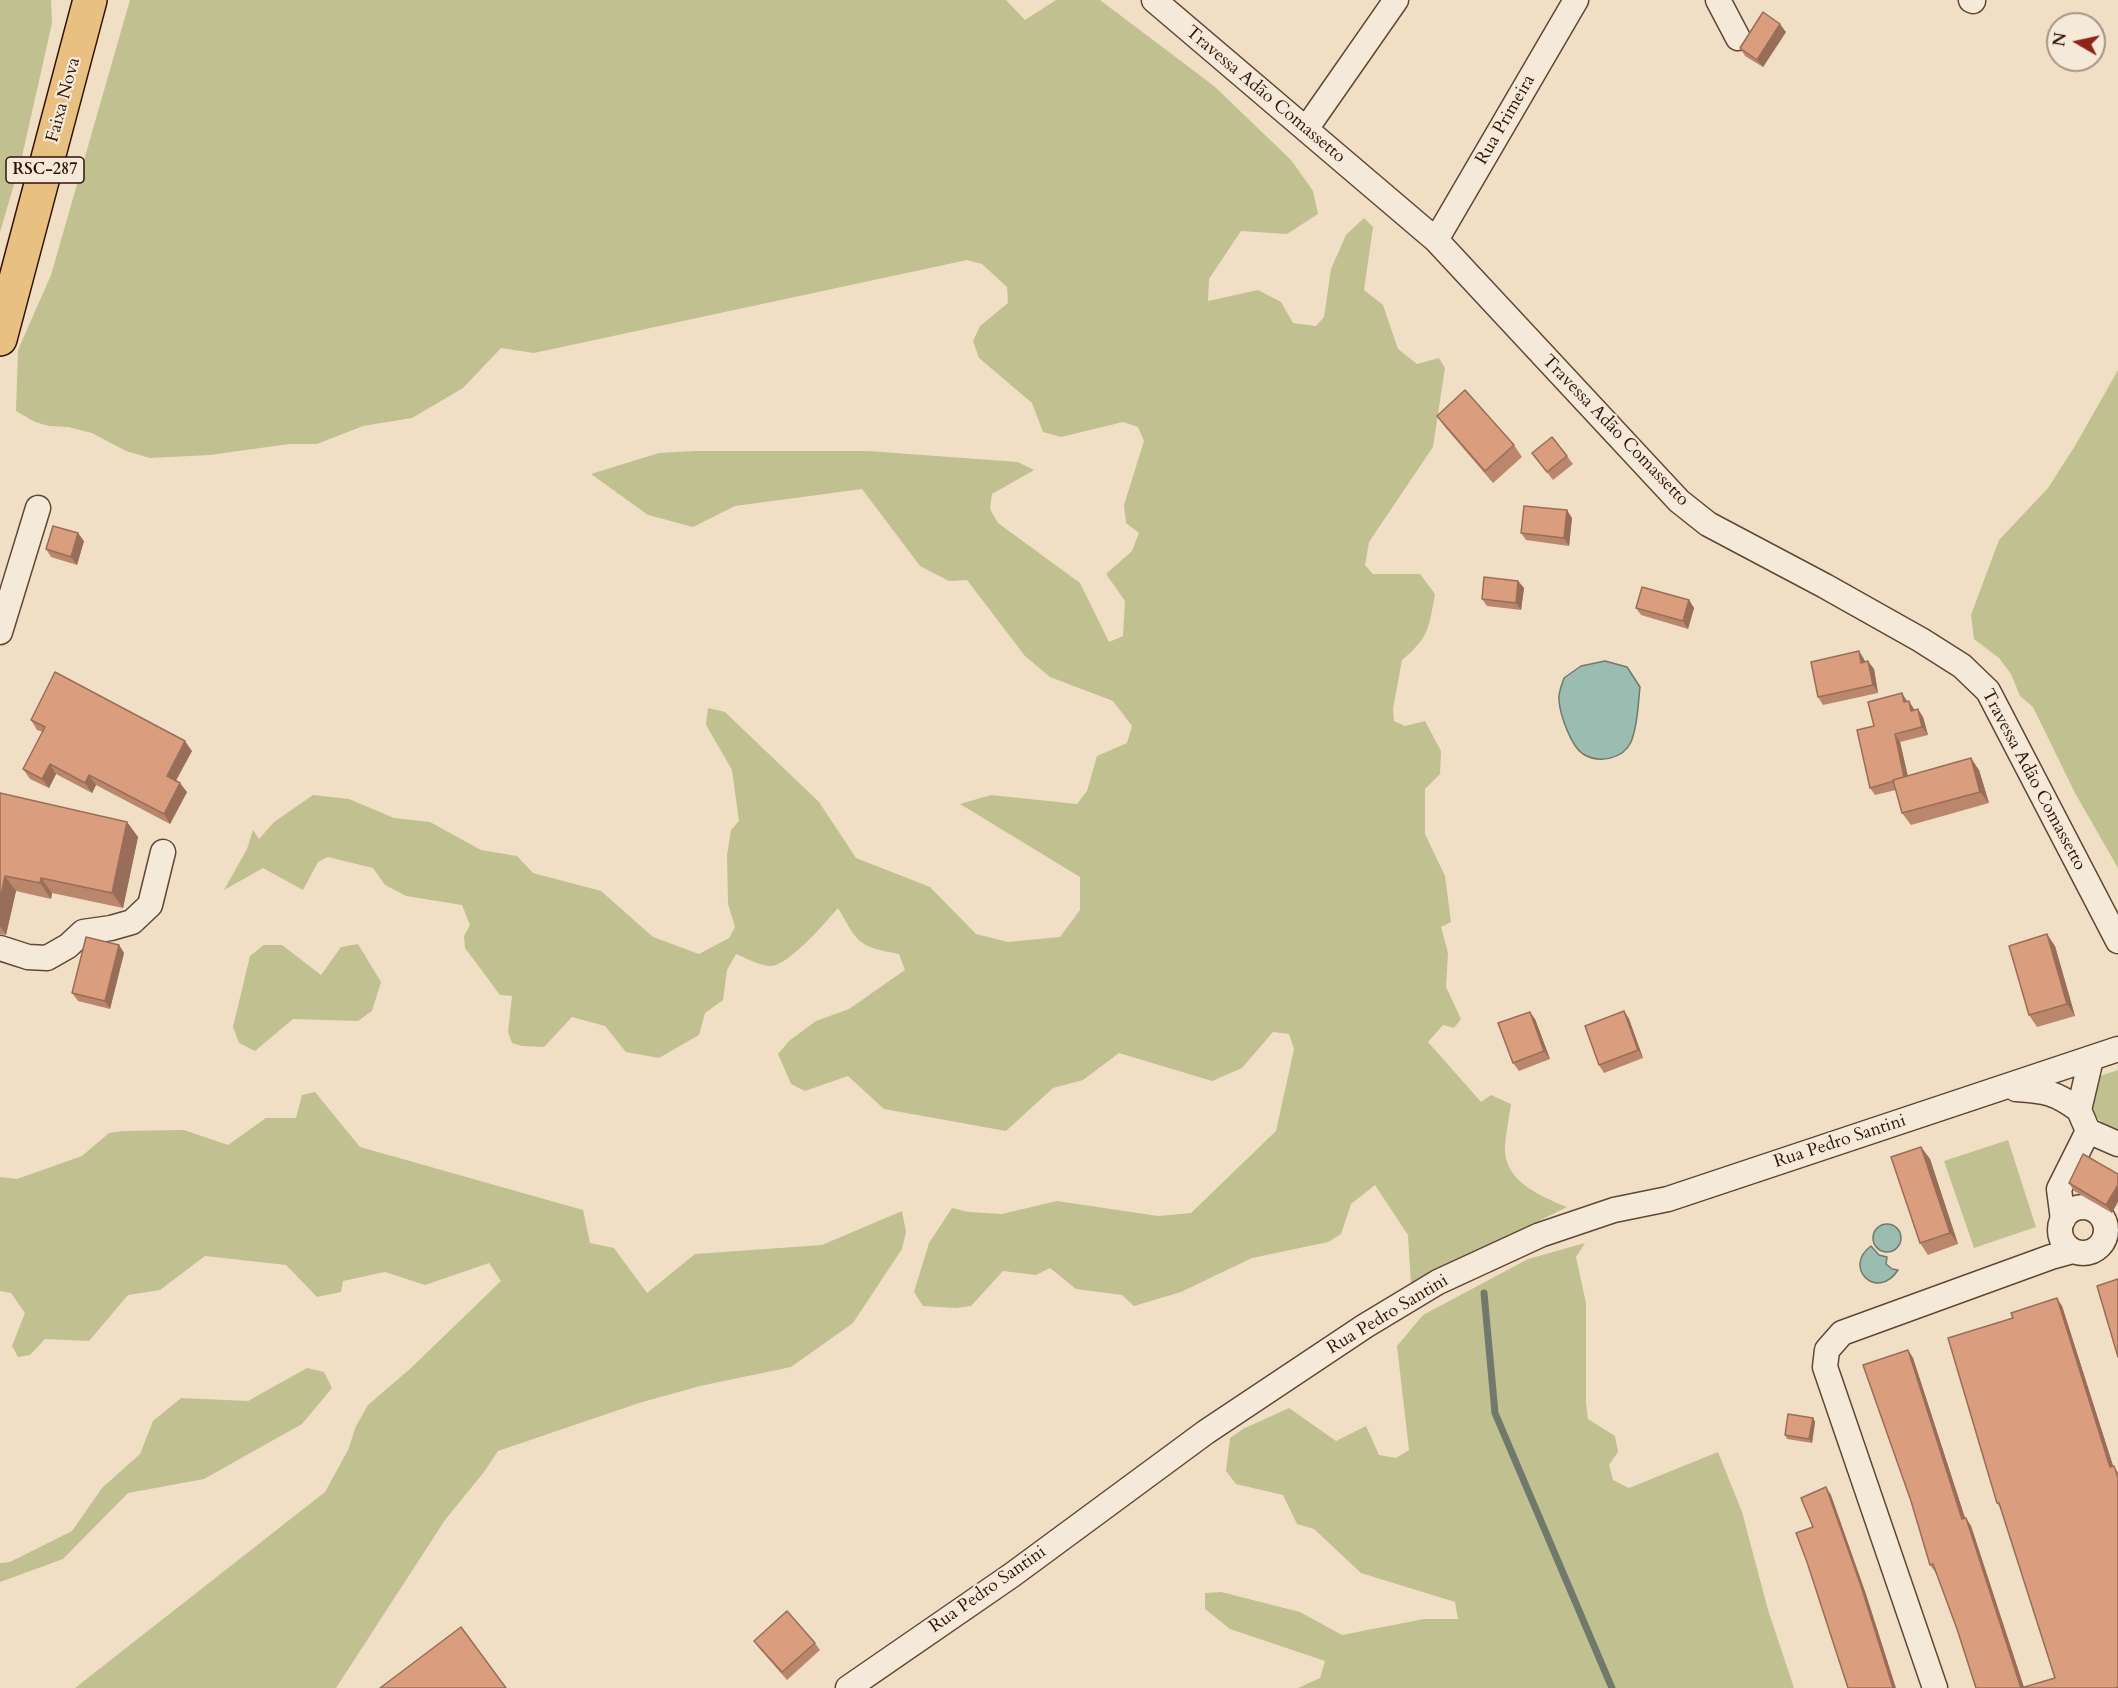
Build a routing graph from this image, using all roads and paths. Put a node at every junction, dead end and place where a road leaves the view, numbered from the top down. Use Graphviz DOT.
graph roads {
  1 [pos="90,0"];
  2 [pos="1154,0"];
  3 [pos="1396,0"];
  4 [pos="1576,0"];
  5 [pos="1718,0"];
  6 [pos="1738,38"];
  7 [pos="1306,129"];
  8 [pos="1436,240"];
  9 [pos="0,339"];
  10 [pos="38,508"];
  11 [pos="0,632"];
  12 [pos="163,852"];
  13 [pos="2118,942"];
  14 [pos="0,948"];
  15 [pos="2118,1049"];
  16 [pos="2091,1059"];
  17 [pos="2002,1088"];
  18 [pos="2084,1120"];
  19 [pos="2118,1144"];
  20 [pos="2063,1220"];
  21 [pos="2112,1231"];
  22 [pos="2073,1251"];
  23 [pos="849,1688"];
  24 [pos="1935,1688"];
  1 -- 9 [label="highway, Faixa Nova / RSC-287"];
  2 -- 7 [label="street, Travessa Adão Comassetto"];
  3 -- 7 [label="street"];
  4 -- 8 [label="street, Rua Primeira"];
  5 -- 6 [label="street"];
  7 -- 8 [label="street, Travessa Adão Comassetto"];
  8 -- 13 [label="street, Travessa Adão Comassetto"];
  10 -- 11 [label="street"];
  12 -- 14 [label="street"];
  15 -- 16 [label="street, Rua Pedro Santini"];
  16 -- 17 [label="street, Rua Pedro Santini"];
  16 -- 18 [label="street"];
  17 -- 18 [label="street, Rua Pedro Santini"];
  17 -- 23 [label="street, Rua Pedro Santini"];
  18 -- 19 [label="street, Rua Pedro Santini"];
  18 -- 20 [label="street"];
  20 -- 21 [label="street"];
  20 -- 22 [label="street"];
  21 -- 22 [label="street"];
  22 -- 24 [label="street"];
}
